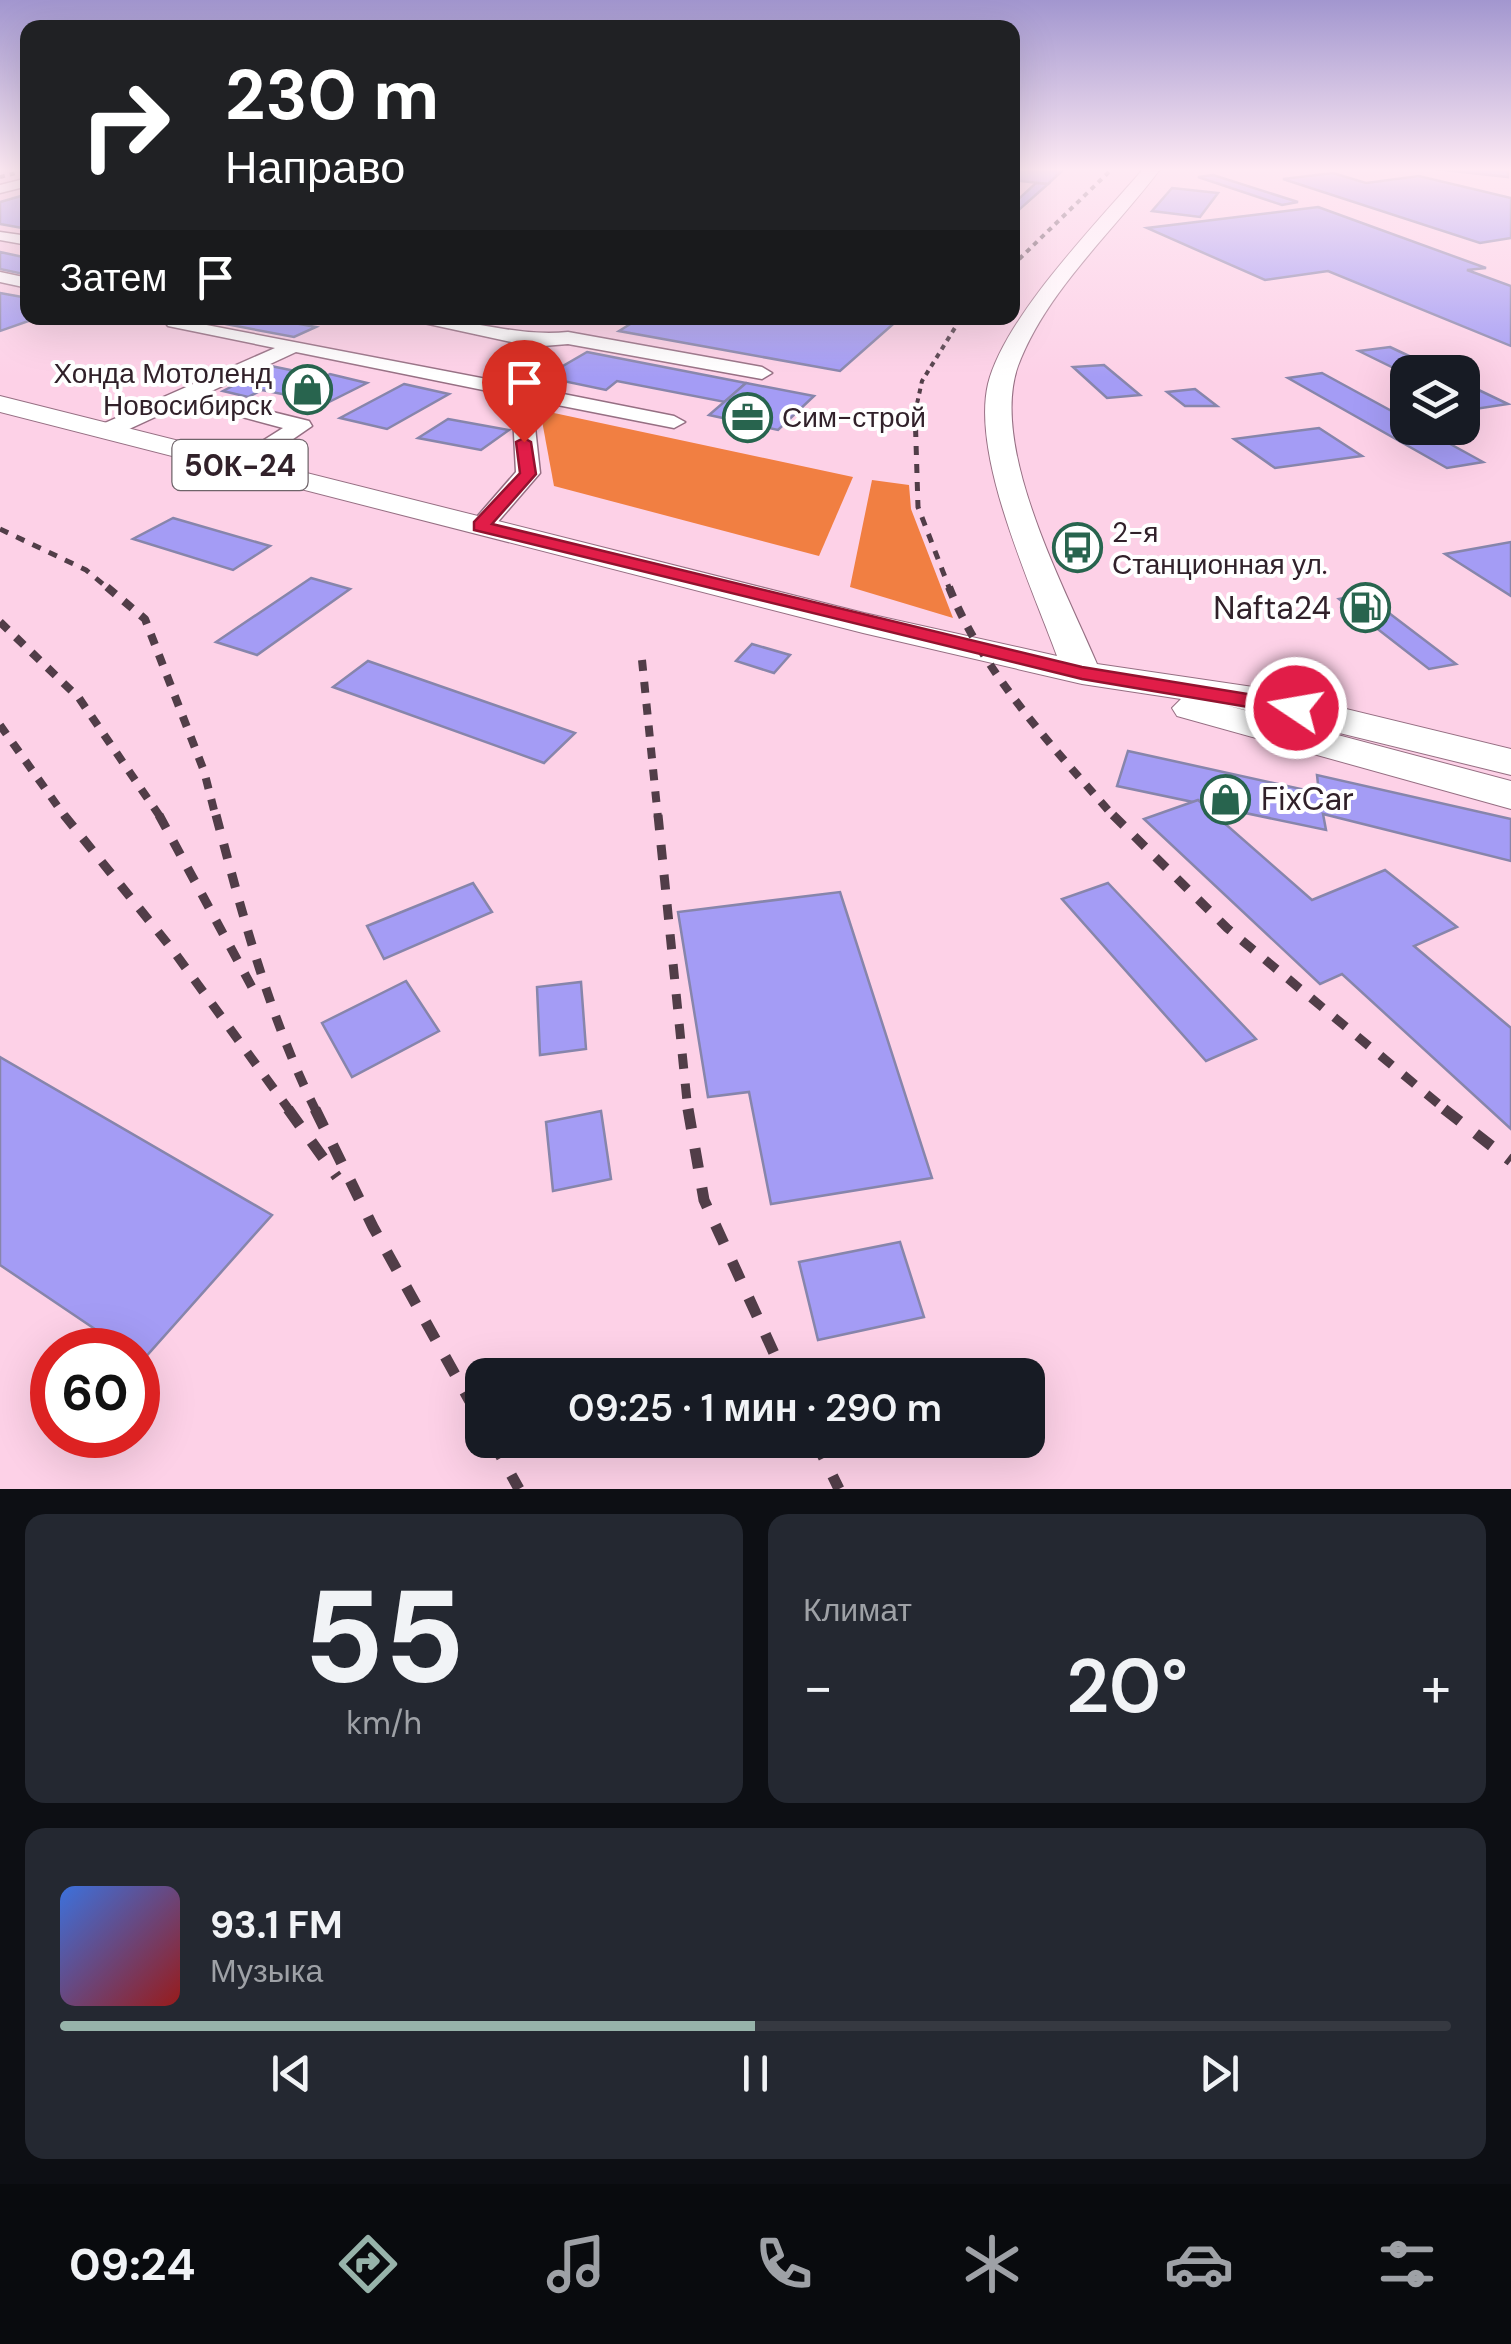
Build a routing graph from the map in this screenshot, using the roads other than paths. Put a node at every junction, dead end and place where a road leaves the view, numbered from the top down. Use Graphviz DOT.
graph roads {
  1 [pos="1099,237"];
  2 [pos="187,325"];
  3 [pos="450,325"];
  4 [pos="529,325"];
  5 [pos="586,325"];
  6 [pos="514,336"];
  7 [pos="568,338"];
  8 [pos="536,341"];
  9 [pos="290,348"];
  10 [pos="762,373"];
  11 [pos="523,393"];
  12 [pos="212,403"];
  13 [pos="0,404"];
  14 [pos="674,422"];
  15 [pos="106,432"];
  16 [pos="240,465"];
  17 [pos="480,526"];
  18 [pos="1082,673"];
  19 [pos="1511,762"];
  20 [pos="1511,795"];
  1 -- 18 [label="main road"];
  2 -- 9 [label="lane"];
  3 -- 6 [label="lane"];
  4 -- 6 [label="lane"];
  5 -- 7 [label="lane"];
  6 -- 8 [label="lane"];
  7 -- 8 [label="lane"];
  7 -- 10 [label="lane"];
  8 -- 11 [label="lane"];
  9 -- 11 [label="lane"];
  9 -- 15 [label="lane"];
  11 -- 14 [label="lane"];
  11 -- 17 [label="lane"];
  12 -- 16 [label="lane"];
  13 -- 15 [label="main road, 50К-24"];
  15 -- 16 [label="main road, 50К-24"];
  16 -- 17 [label="main road, 50К-24"];
  17 -- 18 [label="main road, 50К-24"];
  18 -- 19 [label="main road, 50К-24"];
  18 -- 20 [label="main road, 50К-24"];
}
